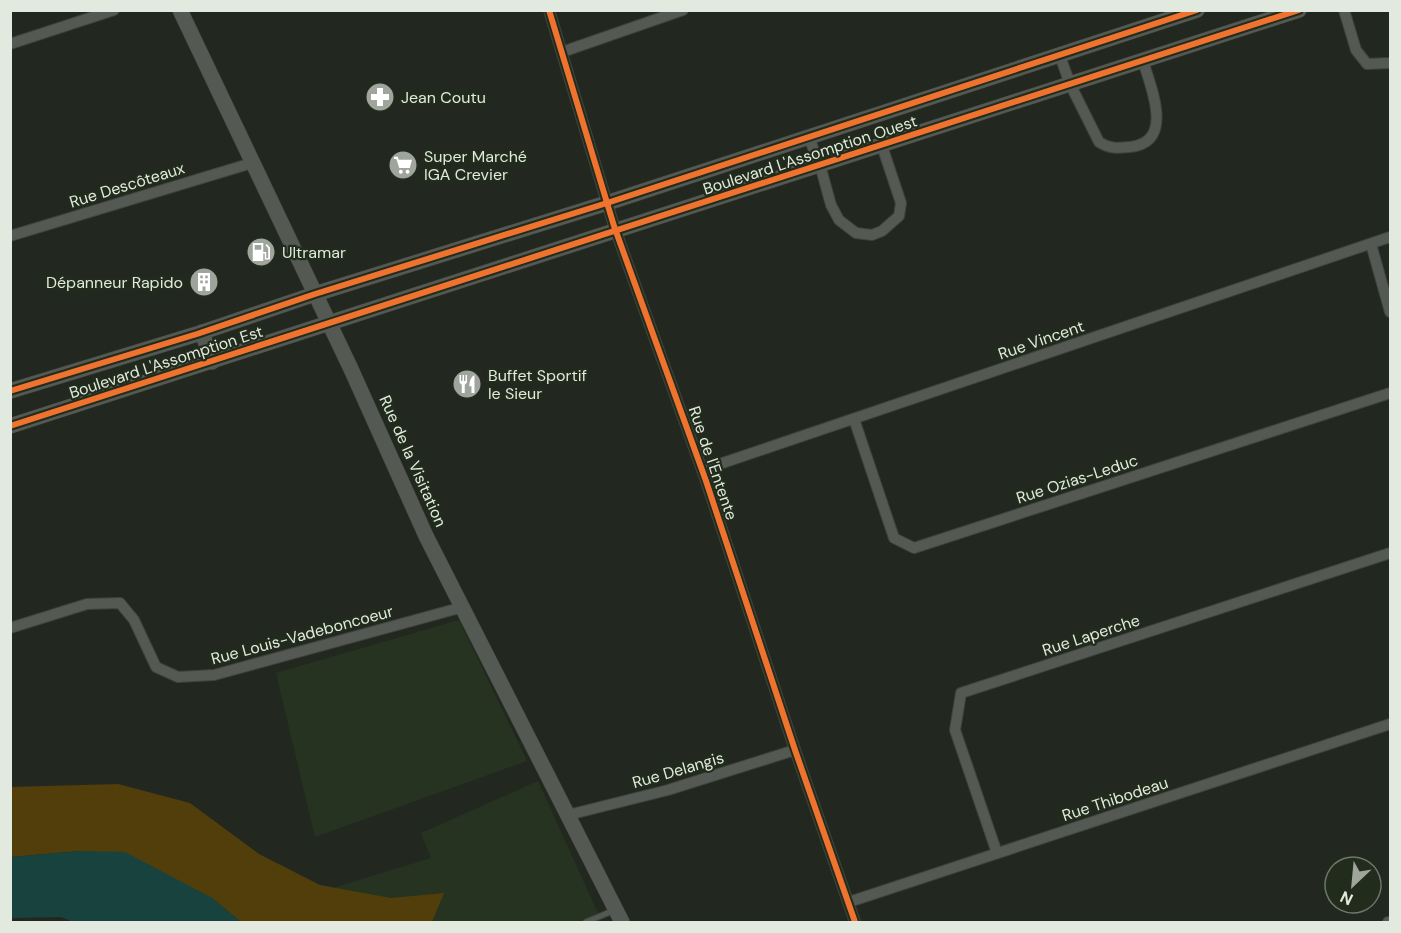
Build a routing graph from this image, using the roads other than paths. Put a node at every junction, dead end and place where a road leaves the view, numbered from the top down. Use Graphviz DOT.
graph roads {
  1 [pos="114,10"];
  2 [pos="180,10"];
  3 [pos="549,10"];
  4 [pos="683,10"];
  5 [pos="1197,10"];
  6 [pos="1344,10"];
  7 [pos="1290,12"];
  8 [pos="10,44"];
  9 [pos="562,52"];
  10 [pos="1060,56"];
  11 [pos="1143,61"];
  12 [pos="1390,63"];
  13 [pos="1070,84"];
  14 [pos="809,138"];
  15 [pos="882,146"];
  16 [pos="252,163"];
  17 [pos="820,165"];
  18 [pos="607,203"];
  19 [pos="616,232"];
  20 [pos="10,236"];
  21 [pos="1390,237"];
  22 [pos="1371,244"];
  23 [pos="315,294"];
  24 [pos="1390,312"];
  25 [pos="329,324"];
  26 [pos="202,332"];
  27 [pos="212,362"];
  28 [pos="10,391"];
  29 [pos="1390,393"];
  30 [pos="854,419"];
  31 [pos="10,426"];
  32 [pos="702,470"];
  33 [pos="1390,553"];
  34 [pos="463,607"];
  35 [pos="10,628"];
  36 [pos="1390,724"];
  37 [pos="795,750"];
  38 [pos="568,815"];
  39 [pos="997,853"];
  40 [pos="849,902"];
  41 [pos="618,916"];
  42 [pos="586,922"];
  43 [pos="855,922"];
  1 -- 8 [label="street"];
  2 -- 16 [label="street, Rue de la Visitation"];
  3 -- 9 [label="street, Rue de l'Entente"];
  4 -- 9 [label="street"];
  5 -- 10 [label="street, Boulevard L'Assomption Ouest"];
  6 -- 12 [label="street"];
  7 -- 11 [label="street, Boulevard L'Assomption Ouest"];
  9 -- 18 [label="street, Rue de l'Entente"];
  10 -- 13 [label="street"];
  10 -- 14 [label="street, Boulevard L'Assomption Ouest"];
  11 -- 13 [label="street, Boulevard L'Assomption Ouest"];
  11 -- 13 [label="street"];
  13 -- 15 [label="street, Boulevard L'Assomption Ouest"];
  14 -- 17 [label="street, Boulevard L'Assomption Ouest"];
  14 -- 18 [label="street, Boulevard L'Assomption Ouest"];
  15 -- 17 [label="street, Boulevard L'Assomption Ouest"];
  15 -- 17 [label="street, Boulevard L'Assomption Ouest"];
  16 -- 20 [label="street, Rue Descôteaux"];
  16 -- 23 [label="street, Rue de la Visitation"];
  17 -- 19 [label="street, Boulevard L'Assomption Ouest"];
  18 -- 19 [label="street, Rue de l'Entente"];
  18 -- 23 [label="street, Boulevard L'Assomption Ouest"];
  19 -- 25 [label="street, Boulevard L'Assomption Ouest"];
  19 -- 32 [label="street, Rue de l'Entente"];
  21 -- 22 [label="street, Rue Vincent"];
  22 -- 24 [label="street"];
  22 -- 30 [label="street, Rue Vincent"];
  23 -- 25 [label="street, Rue de la Visitation"];
  23 -- 26 [label="street, Boulevard L'Assomption Est"];
  25 -- 27 [label="street, Boulevard L'Assomption Est"];
  25 -- 34 [label="street, Rue de la Visitation"];
  26 -- 27 [label="street"];
  26 -- 28 [label="street, Boulevard L'Assomption Est"];
  27 -- 31 [label="street, Boulevard L'Assomption Est"];
  29 -- 30 [label="street, Rue Ozias-Leduc"];
  30 -- 32 [label="street, Rue Vincent"];
  32 -- 37 [label="street, Rue de l'Entente"];
  33 -- 39 [label="street, Rue Laperche"];
  34 -- 35 [label="street, Rue Louis-Vadeboncoeur"];
  34 -- 38 [label="street, Rue de la Visitation"];
  36 -- 39 [label="street, Rue Thibodeau"];
  37 -- 38 [label="street, Rue Delangis"];
  37 -- 40 [label="street, Rue de l'Entente"];
  38 -- 41 [label="street, Rue de la Visitation"];
  39 -- 40 [label="street, Rue Thibodeau"];
  40 -- 43 [label="street, Rue de l'Entente"];
  41 -- 42 [label="lane"];
}
